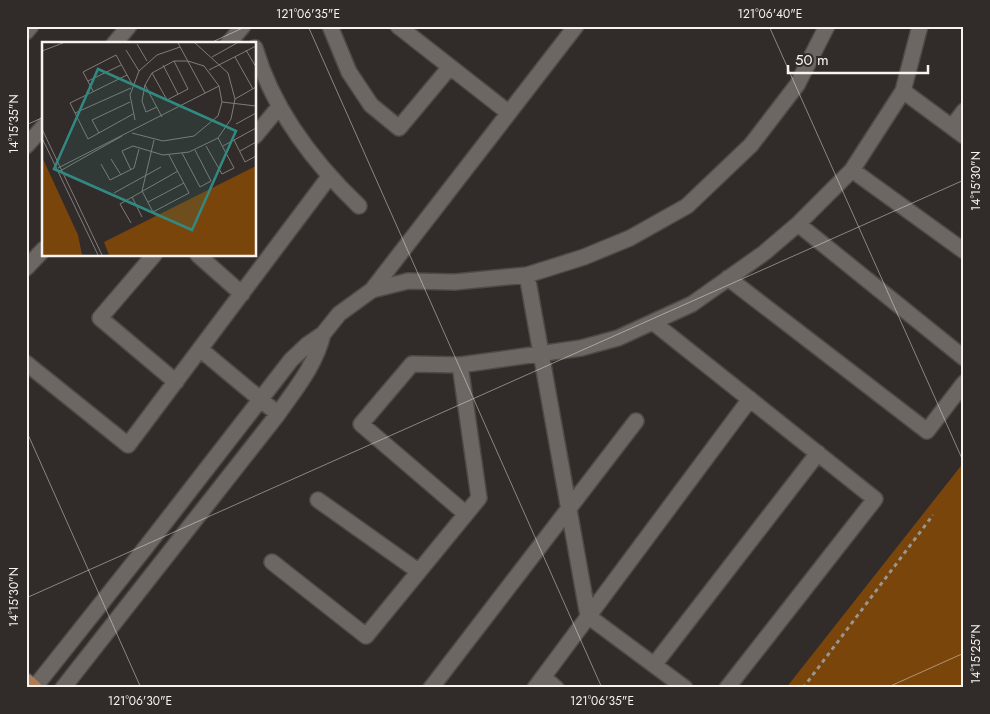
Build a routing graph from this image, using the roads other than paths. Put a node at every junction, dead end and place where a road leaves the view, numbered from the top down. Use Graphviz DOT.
graph roads {
  1 [pos="31,26"];
  2 [pos="129,26"];
  3 [pos="243,26"];
  4 [pos="249,26"];
  5 [pos="330,26"];
  6 [pos="398,26"];
  7 [pos="576,26"];
  8 [pos="826,26"];
  9 [pos="920,26"];
  10 [pos="26,32"];
  11 [pos="116,42"];
  12 [pos="230,42"];
  13 [pos="253,42"];
  14 [pos="256,51"];
  15 [pos="450,67"];
  16 [pos="902,91"];
  17 [pos="279,108"];
  18 [pos="964,111"];
  19 [pos="509,113"];
  20 [pos="952,127"];
  21 [pos="42,128"];
  22 [pos="256,135"];
  23 [pos="964,136"];
  24 [pos="27,144"];
  25 [pos="852,170"];
  26 [pos="330,177"];
  27 [pos="359,206"];
  28 [pos="798,224"];
  29 [pos="42,251"];
  30 [pos="964,251"];
  31 [pos="153,256"];
  32 [pos="199,256"];
  33 [pos="26,268"];
  34 [pos="527,275"];
  35 [pos="728,278"];
  36 [pos="372,290"];
  37 [pos="242,294"];
  38 [pos="654,323"];
  39 [pos="323,334"];
  40 [pos="200,349"];
  41 [pos="541,355"];
  42 [pos="964,358"];
  43 [pos="26,363"];
  44 [pos="460,366"];
  45 [pos="176,382"];
  46 [pos="964,383"];
  47 [pos="260,398"];
  48 [pos="750,399"];
  49 [pos="278,414"];
  50 [pos="636,422"];
  51 [pos="818,453"];
  52 [pos="318,500"];
  53 [pos="569,509"];
  54 [pos="466,514"];
  55 [pos="272,562"];
  56 [pos="418,571"];
  57 [pos="588,616"];
  58 [pos="654,665"];
  59 [pos="26,681"];
  60 [pos="539,682"];
  61 [pos="34,688"];
  62 [pos="64,688"];
  63 [pos="431,688"];
  64 [pos="556,688"];
  65 [pos="685,688"];
  66 [pos="727,688"];
  1 -- 10 [label="street"];
  2 -- 11 [label="street"];
  3 -- 12 [label="street"];
  4 -- 13 [label="street"];
  5 -- 15 [label="street"];
  6 -- 15 [label="street"];
  7 -- 19 [label="street"];
  8 -- 34 [label="street"];
  9 -- 16 [label="street"];
  14 -- 17 [label="street"];
  15 -- 19 [label="street"];
  16 -- 20 [label="street"];
  16 -- 25 [label="street"];
  17 -- 22 [label="street"];
  17 -- 26 [label="street"];
  18 -- 20 [label="street"];
  19 -- 36 [label="street"];
  20 -- 23 [label="street"];
  21 -- 24 [label="street"];
  25 -- 28 [label="street"];
  25 -- 30 [label="street"];
  26 -- 27 [label="street"];
  26 -- 37 [label="street"];
  28 -- 35 [label="street"];
  28 -- 42 [label="street"];
  29 -- 33 [label="street"];
  31 -- 45 [label="street"];
  32 -- 37 [label="street"];
  34 -- 36 [label="street"];
  34 -- 41 [label="street"];
  35 -- 38 [label="street"];
  35 -- 46 [label="street"];
  36 -- 39 [label="street"];
  37 -- 40 [label="street"];
  38 -- 41 [label="street"];
  38 -- 48 [label="street"];
  39 -- 47 [label="street"];
  39 -- 49 [label="street"];
  40 -- 45 [label="street"];
  40 -- 47 [label="street"];
  41 -- 44 [label="street"];
  41 -- 53 [label="street"];
  43 -- 45 [label="street"];
  44 -- 54 [label="street"];
  44 -- 54 [label="street"];
  47 -- 49 [label="street"];
  47 -- 61 [label="street"];
  48 -- 51 [label="street"];
  48 -- 57 [label="street"];
  49 -- 62 [label="street"];
  50 -- 53 [label="street"];
  51 -- 58 [label="street"];
  51 -- 66 [label="street"];
  52 -- 56 [label="street"];
  53 -- 57 [label="street"];
  53 -- 63 [label="street"];
  54 -- 56 [label="street"];
  55 -- 56 [label="street"];
  57 -- 58 [label="street"];
  57 -- 60 [label="street"];
  58 -- 65 [label="street"];
  59 -- 61 [label="main road"];
  60 -- 64 [label="street"];
}
